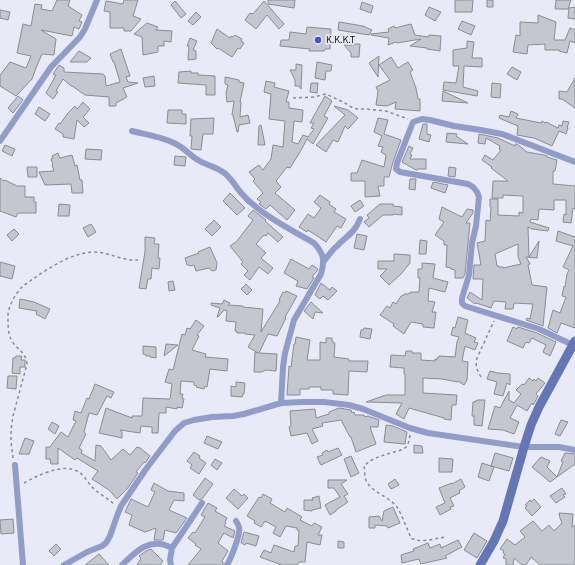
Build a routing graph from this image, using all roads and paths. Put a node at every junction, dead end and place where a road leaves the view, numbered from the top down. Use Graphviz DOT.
graph roads {
  1 [pos="97,0"];
  2 [pos="293,98"];
  3 [pos="414,122"];
  4 [pos="132,131"];
  5 [pos="0,141"];
  6 [pos="575,162"];
  7 [pos="360,218"];
  8 [pos="138,260"];
  9 [pos="324,261"];
  10 [pos="497,316"];
  11 [pos="574,343"];
  12 [pos="481,377"];
  13 [pos="281,403"];
  14 [pos="410,428"];
  15 [pos="524,447"];
  16 [pos="575,450"];
  17 [pos="15,466"];
  18 [pos="16,487"];
  19 [pos="202,503"];
  20 [pos="120,510"];
  21 [pos="236,521"];
  22 [pos="446,537"];
  23 [pos="172,548"];
  24 [pos="23,565"];
  25 [pos="64,565"];
  26 [pos="122,565"];
  27 [pos="171,565"];
  28 [pos="228,565"];
  29 [pos="480,565"];
  1 -- 5 [label="street"];
  2 -- 3 [label="path"];
  3 -- 6 [label="street"];
  3 -- 10 [label="street"];
  4 -- 9 [label="street"];
  7 -- 9 [label="street"];
  8 -- 17 [label="path"];
  9 -- 13 [label="street"];
  10 -- 11 [label="street"];
  10 -- 12 [label="path"];
  11 -- 15 [label="street"];
  13 -- 14 [label="street"];
  13 -- 20 [label="street"];
  14 -- 15 [label="street"];
  14 -- 22 [label="path"];
  15 -- 16 [label="street"];
  15 -- 29 [label="street"];
  17 -- 18 [label="street"];
  18 -- 20 [label="path"];
  18 -- 24 [label="street"];
  19 -- 23 [label="street"];
  20 -- 25 [label="street"];
  21 -- 28 [label="street"];
  23 -- 26 [label="street"];
  23 -- 27 [label="street"];
}
